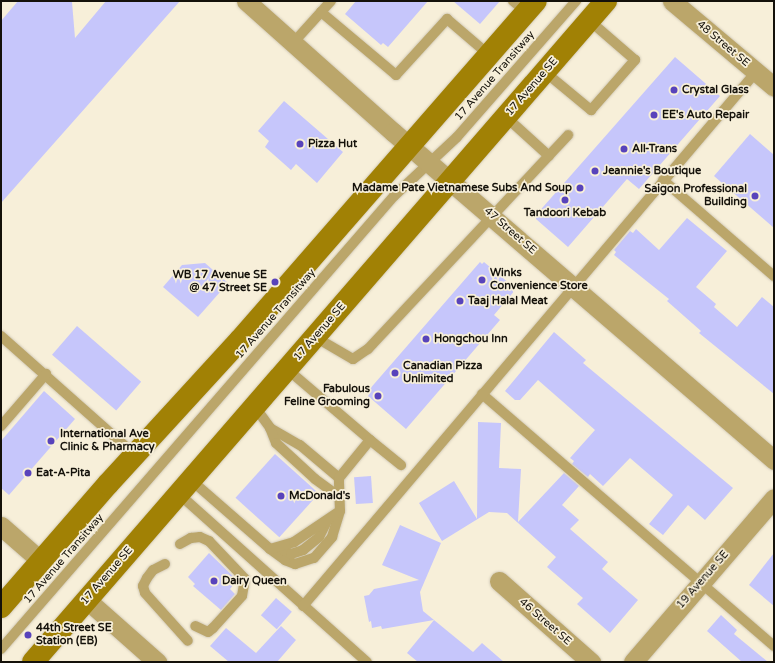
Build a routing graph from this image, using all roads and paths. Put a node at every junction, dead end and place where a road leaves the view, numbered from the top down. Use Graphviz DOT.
graph roads {
  1 [pos="246,1"];
  2 [pos="330,1"];
  3 [pos="576,1"];
  4 [pos="606,1"];
  5 [pos="672,1"];
  6 [pos="525,5"];
  7 [pos="321,12"];
  8 [pos="590,21"];
  9 [pos="293,43"];
  10 [pos="489,55"];
  11 [pos="545,72"];
  12 [pos="756,72"];
  13 [pos="774,88"];
  14 [pos="506,117"];
  15 [pos="568,135"];
  16 [pos="409,146"];
  17 [pos="549,156"];
  18 [pos="430,164"];
  19 [pos="663,180"];
  20 [pos="451,181"];
  21 [pos="492,216"];
  22 [pos="774,276"];
  23 [pos="573,286"];
  24 [pos="1,336"];
  25 [pos="315,337"];
  26 [pos="287,369"];
  27 [pos="46,374"];
  28 [pos="482,394"];
  29 [pos="255,407"];
  30 [pos="1,426"];
  31 [pos="270,428"];
  32 [pos="370,440"];
  33 [pos="135,455"];
  34 [pos="774,460"];
  35 [pos="401,465"];
  36 [pos="339,478"];
  37 [pos="185,487"];
  38 [pos="340,497"];
  39 [pos="774,498"];
  40 [pos="340,510"];
  41 [pos="1,526"];
  42 [pos="180,544"];
  43 [pos="275,549"];
  44 [pos="41,561"];
  45 [pos="165,564"];
  46 [pos="499,581"];
  47 [pos="701,582"];
  48 [pos="86,600"];
  49 [pos="303,606"];
  50 [pos="1,607"];
  51 [pos="195,626"];
  52 [pos="188,642"];
  53 [pos="774,646"];
  54 [pos="1,650"];
  55 [pos="33,662"];
  56 [pos="157,662"];
  57 [pos="368,662"];
  58 [pos="591,662"];
  59 [pos="632,662"];
  1 -- 9 [label="street, 47 Street SE"];
  2 -- 7 [label="lane"];
  3 -- 18 [label="lane, 17 Avenue Transitway"];
  4 -- 8 [label="main road, 17 Avenue SE"];
  5 -- 12 [label="street, 48 Street SE"];
  6 -- 10 [label="main road"];
  7 -- 9 [label="lane"];
  7 -- 10 [label="lane"];
  8 -- 11 [label="main road, 17 Avenue SE"];
  8 -- 11 [label="lane"];
  9 -- 16 [label="street, 47 Street SE"];
  10 -- 16 [label="main road"];
  11 -- 14 [label="main road, 17 Avenue SE"];
  12 -- 13 [label="street, 48 Street SE"];
  12 -- 19 [label="lane"];
  14 -- 17 [label="lane"];
  14 -- 20 [label="main road, 17 Avenue SE"];
  15 -- 17 [label="lane"];
  16 -- 18 [label="street, 47 Street SE"];
  16 -- 33 [label="main road"];
  17 -- 21 [label="lane"];
  18 -- 20 [label="street, 47 Street SE"];
  18 -- 54 [label="lane, 17 Avenue Transitway"];
  19 -- 22 [label="lane"];
  19 -- 23 [label="lane"];
  20 -- 21 [label="street, 47 Street SE"];
  20 -- 25 [label="main road, 17 Avenue SE"];
  21 -- 23 [label="street, 47 Street SE"];
  21 -- 25 [label="lane"];
  23 -- 28 [label="lane"];
  23 -- 34 [label="street, 47 Street SE"];
  24 -- 27 [label="lane"];
  25 -- 26 [label="main road, 17 Avenue SE"];
  26 -- 29 [label="main road, 17 Avenue SE"];
  26 -- 32 [label="lane"];
  27 -- 30 [label="lane"];
  27 -- 33 [label="lane"];
  28 -- 47 [label="lane"];
  28 -- 49 [label="lane"];
  29 -- 31 [label="lane"];
  29 -- 37 [label="main road, 17 Avenue SE"];
  31 -- 36 [label="lane"];
  31 -- 38 [label="lane"];
  32 -- 35 [label="lane"];
  32 -- 36 [label="lane"];
  33 -- 44 [label="main road"];
  36 -- 38 [label="lane"];
  37 -- 43 [label="lane"];
  37 -- 48 [label="main road, 17 Avenue SE"];
  37 -- 49 [label="lane"];
  38 -- 40 [label="lane"];
  39 -- 47 [label="street, 19 Avenue SE"];
  40 -- 43 [label="lane"];
  40 -- 43 [label="lane"];
  41 -- 44 [label="street"];
  42 -- 51 [label="lane"];
  44 -- 50 [label="main road"];
  45 -- 52 [label="lane"];
  46 -- 58 [label="street, 46 Street SE"];
  47 -- 53 [label="lane"];
  47 -- 59 [label="street, 19 Avenue SE"];
  48 -- 55 [label="main road, 17 Avenue SE"];
  48 -- 56 [label="street"];
  49 -- 57 [label="lane"];
}
